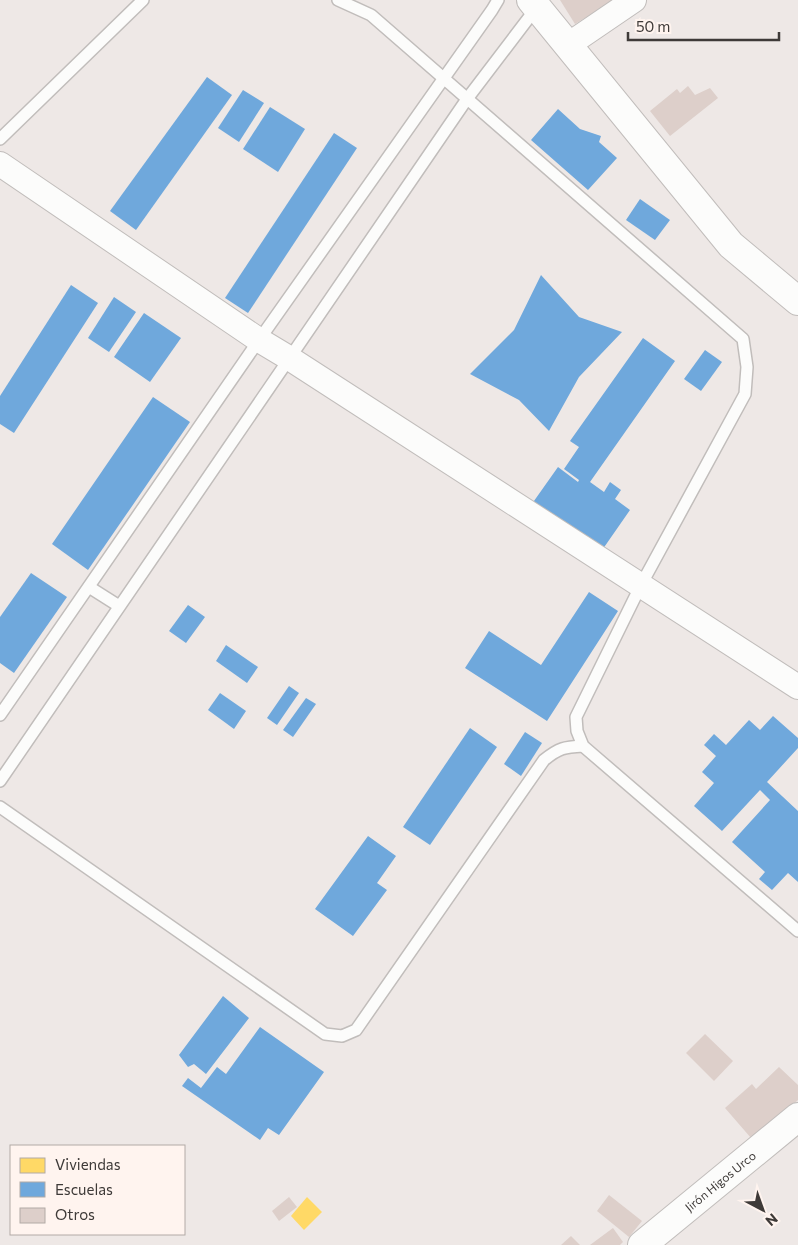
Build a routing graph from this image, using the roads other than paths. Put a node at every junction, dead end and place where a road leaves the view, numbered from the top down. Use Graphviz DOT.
graph roads {
  1 [pos="143,0"];
  2 [pos="338,0"];
  3 [pos="498,0"];
  4 [pos="634,0"];
  5 [pos="534,4"];
  6 [pos="568,45"];
  7 [pos="444,78"];
  8 [pos="467,98"];
  9 [pos="0,139"];
  10 [pos="0,164"];
  11 [pos="798,301"];
  12 [pos="260,340"];
  13 [pos="289,358"];
  14 [pos="641,585"];
  15 [pos="89,587"];
  16 [pos="119,606"];
  17 [pos="798,687"];
  18 [pos="0,715"];
  19 [pos="583,746"];
  20 [pos="0,781"];
  21 [pos="0,807"];
  22 [pos="798,931"];
  23 [pos="798,1117"];
  24 [pos="642,1245"];
  1 -- 9 [label="lane"];
  2 -- 7 [label="lane"];
  3 -- 7 [label="lane"];
  4 -- 6 [label="street"];
  5 -- 6 [label="main road"];
  5 -- 8 [label="lane"];
  6 -- 11 [label="main road"];
  7 -- 8 [label="lane"];
  7 -- 12 [label="lane"];
  8 -- 13 [label="lane"];
  8 -- 14 [label="lane"];
  10 -- 12 [label="street"];
  12 -- 13 [label="street"];
  12 -- 15 [label="lane"];
  13 -- 14 [label="street"];
  13 -- 16 [label="lane"];
  14 -- 17 [label="street"];
  14 -- 19 [label="lane"];
  15 -- 16 [label="lane"];
  15 -- 18 [label="lane"];
  16 -- 20 [label="lane"];
  19 -- 21 [label="lane"];
  19 -- 22 [label="lane"];
  23 -- 24 [label="main road, Jirón Higos Urco"];
}
